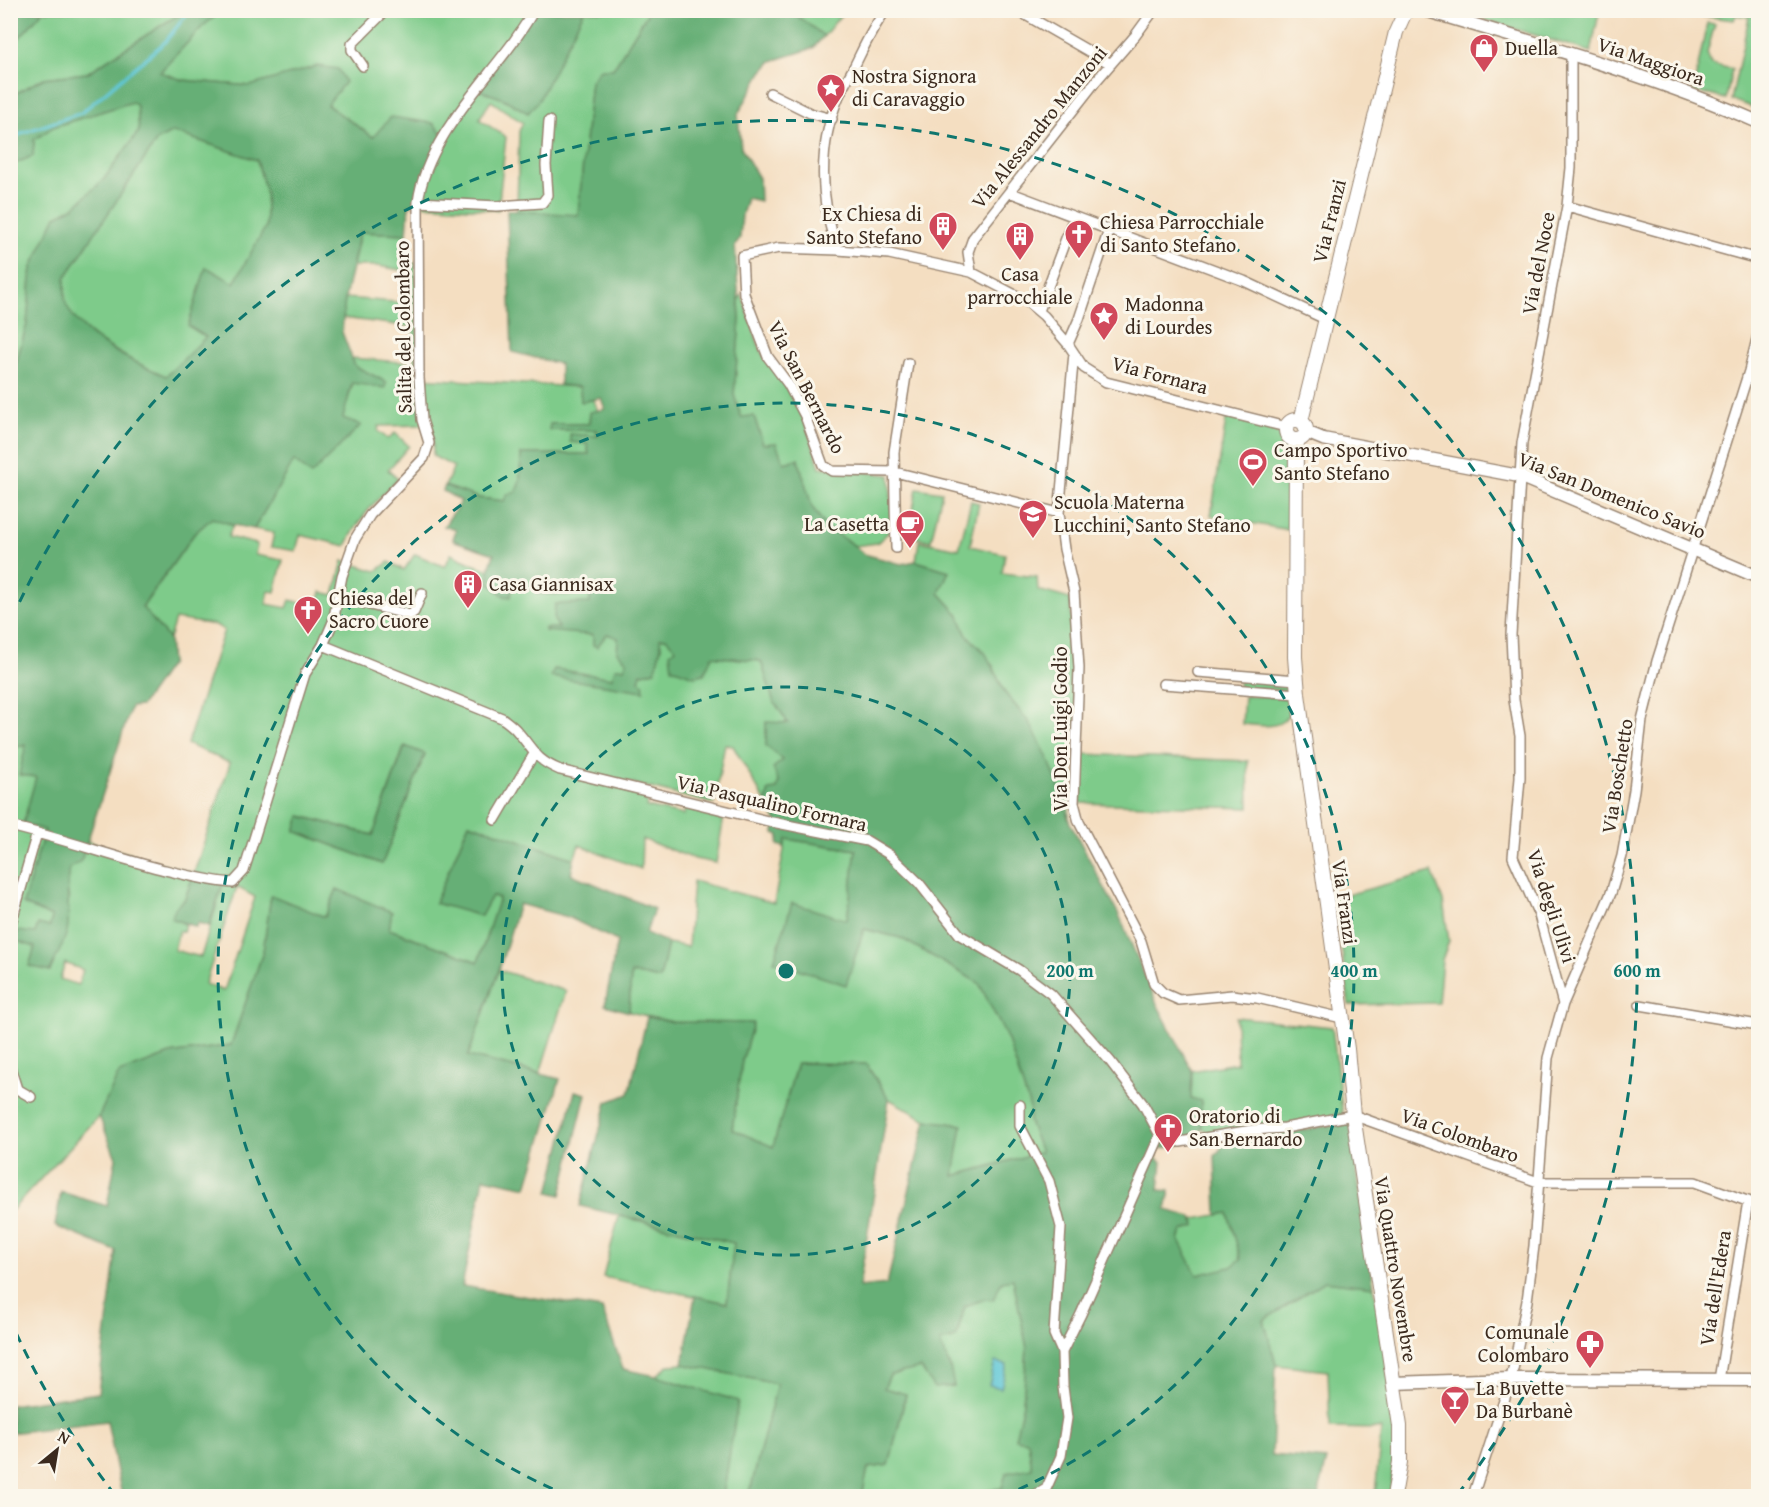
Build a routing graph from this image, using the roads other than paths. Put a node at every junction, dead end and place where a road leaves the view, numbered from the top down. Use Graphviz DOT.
graph roads {
  1 [pos="386,10"];
  2 [pos="534,10"];
  3 [pos="886,10"];
  4 [pos="1017,10"];
  5 [pos="1154,10"];
  6 [pos="1396,10"];
  7 [pos="1406,10"];
  8 [pos="1425,10"];
  9 [pos="1396,32"];
  10 [pos="1571,54"];
  11 [pos="1111,64"];
  12 [pos="363,66"];
  13 [pos="770,93"];
  14 [pos="831,119"];
  15 [pos="549,121"];
  16 [pos="1758,122"];
  17 [pos="1009,192"];
  18 [pos="418,202"];
  19 [pos="1567,206"];
  20 [pos="1074,217"];
  21 [pos="1109,230"];
  22 [pos="838,250"];
  23 [pos="742,256"];
  24 [pos="1758,259"];
  25 [pos="971,272"];
  26 [pos="1039,311"];
  27 [pos="1326,319"];
  28 [pos="1758,335"];
  29 [pos="1068,344"];
  30 [pos="1074,353"];
  31 [pos="908,363"];
  32 [pos="1286,427"];
  33 [pos="1301,431"];
  34 [pos="896,472"];
  35 [pos="1520,476"];
  36 [pos="1059,513"];
  37 [pos="896,548"];
  38 [pos="1691,548"];
  39 [pos="1758,577"];
  40 [pos="422,593"];
  41 [pos="338,597"];
  42 [pos="323,645"];
  43 [pos="1198,672"];
  44 [pos="1297,680"];
  45 [pos="1163,684"];
  46 [pos="1298,694"];
  47 [pos="534,754"];
  48 [pos="495,820"];
  49 [pos="10,826"];
  50 [pos="37,833"];
  51 [pos="10,927"];
  52 [pos="1563,1004"];
  53 [pos="1640,1005"];
  54 [pos="1342,1018"];
  55 [pos="1758,1025"];
  56 [pos="10,1066"];
  57 [pos="14,1091"];
  58 [pos="31,1096"];
  59 [pos="1020,1105"];
  60 [pos="1353,1115"];
  61 [pos="1160,1135"];
  62 [pos="1538,1182"];
  63 [pos="1748,1201"];
  64 [pos="1758,1205"];
  65 [pos="1062,1352"];
  66 [pos="1511,1379"];
  67 [pos="1719,1380"];
  68 [pos="1758,1380"];
  69 [pos="1393,1383"];
  70 [pos="1034,1497"];
  71 [pos="1394,1497"];
  72 [pos="1473,1497"];
  1 -- 12 [label="street"];
  2 -- 18 [label="street, Salita del Colombaro"];
  3 -- 14 [label="street"];
  4 -- 11 [label="street"];
  5 -- 11 [label="street, Via Alessandro Manzoni"];
  6 -- 9 [label="main road, Via Franzi"];
  7 -- 9 [label="main road, Via Franzi"];
  8 -- 10 [label="street, Via Maggiora"];
  9 -- 27 [label="main road, Via Franzi"];
  10 -- 16 [label="street, Via Maggiora"];
  10 -- 19 [label="street, Via del Noce"];
  11 -- 17 [label="street, Via Alessandro Manzoni"];
  13 -- 14 [label="street"];
  14 -- 22 [label="street"];
  15 -- 18 [label="street"];
  17 -- 20 [label="street"];
  17 -- 25 [label="street, Via Alessandro Manzoni"];
  18 -- 41 [label="street, Salita del Colombaro"];
  19 -- 24 [label="street"];
  19 -- 35 [label="street, Via del Noce"];
  20 -- 21 [label="street"];
  20 -- 26 [label="street"];
  21 -- 27 [label="street"];
  21 -- 29 [label="street"];
  22 -- 23 [label="street, Via Fornara"];
  22 -- 25 [label="street, Via Fornara"];
  23 -- 34 [label="street, Via San Bernardo"];
  25 -- 26 [label="street, Via Fornara"];
  26 -- 29 [label="street, Via Fornara"];
  27 -- 33 [label="main road, Via Franzi"];
  28 -- 38 [label="street, Via Boschetto"];
  29 -- 30 [label="street, Via Fornara"];
  30 -- 32 [label="street, Via Fornara"];
  30 -- 36 [label="street, Via Don Luigi Godio"];
  31 -- 34 [label="street"];
  32 -- 33 [label="main road"];
  33 -- 35 [label="street, Via San Domenico Savio"];
  33 -- 44 [label="main road, Via Franzi"];
  34 -- 36 [label="street"];
  34 -- 37 [label="street"];
  35 -- 38 [label="street, Via San Domenico Savio"];
  35 -- 52 [label="street, Via degli Ulivi"];
  36 -- 54 [label="street, Via Don Luigi Godio"];
  38 -- 39 [label="street, Via San Domenico Savio"];
  38 -- 52 [label="street, Via Boschetto"];
  40 -- 41 [label="street"];
  41 -- 42 [label="street, Salita del Colombaro"];
  42 -- 47 [label="street, Via Pasqualino Fornara"];
  42 -- 50 [label="street, Salita del Colombaro"];
  43 -- 44 [label="street"];
  44 -- 46 [label="main road, Via Franzi"];
  45 -- 46 [label="street"];
  46 -- 54 [label="main road, Via Franzi"];
  47 -- 48 [label="street"];
  47 -- 61 [label="street, Via Pasqualino Fornara"];
  49 -- 50 [label="street"];
  50 -- 51 [label="street"];
  52 -- 62 [label="street"];
  53 -- 55 [label="street"];
  54 -- 60 [label="main road, Via Franzi"];
  56 -- 57 [label="street"];
  57 -- 58 [label="street"];
  59 -- 65 [label="street"];
  60 -- 61 [label="street"];
  60 -- 62 [label="street, Via Colombaro"];
  60 -- 69 [label="main road, Via Quattro Novembre"];
  61 -- 65 [label="street"];
  62 -- 63 [label="street, Via Colombaro"];
  62 -- 66 [label="street"];
  63 -- 64 [label="street, Via Colombaro"];
  63 -- 67 [label="street, Via dell'Edera"];
  65 -- 70 [label="street"];
  66 -- 67 [label="street, Via Quattro Novembre"];
  66 -- 69 [label="street, Via Quattro Novembre"];
  66 -- 72 [label="street"];
  67 -- 68 [label="street, Via Quattro Novembre"];
  69 -- 71 [label="main road"];
}
